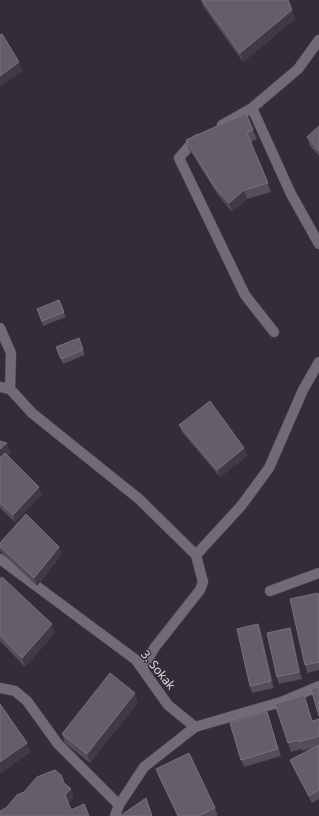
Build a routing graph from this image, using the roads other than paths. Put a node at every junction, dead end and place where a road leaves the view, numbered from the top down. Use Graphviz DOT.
graph roads {
  1 [pos="319,40"];
  2 [pos="252,108"];
  3 [pos="216,128"];
  4 [pos="204,136"];
  5 [pos="319,244"];
  6 [pos="0,328"];
  7 [pos="274,332"];
  8 [pos="319,362"];
  9 [pos="5,388"];
  10 [pos="196,555"];
  11 [pos="0,559"];
  12 [pos="319,573"];
  13 [pos="270,591"];
  14 [pos="142,668"];
  15 [pos="319,686"];
  16 [pos="0,688"];
  17 [pos="195,727"];
  18 [pos="119,805"];
  19 [pos="115,816"];
  1 -- 2 [label="street"];
  2 -- 3 [label="street"];
  2 -- 5 [label="street"];
  4 -- 7 [label="street"];
  6 -- 9 [label="street"];
  8 -- 10 [label="street"];
  9 -- 10 [label="street"];
  10 -- 14 [label="street"];
  11 -- 14 [label="street, 3. Sokak"];
  12 -- 13 [label="street"];
  14 -- 17 [label="street, 3. Sokak"];
  15 -- 17 [label="street"];
  16 -- 18 [label="street"];
  17 -- 18 [label="street"];
  18 -- 19 [label="street"];
}
